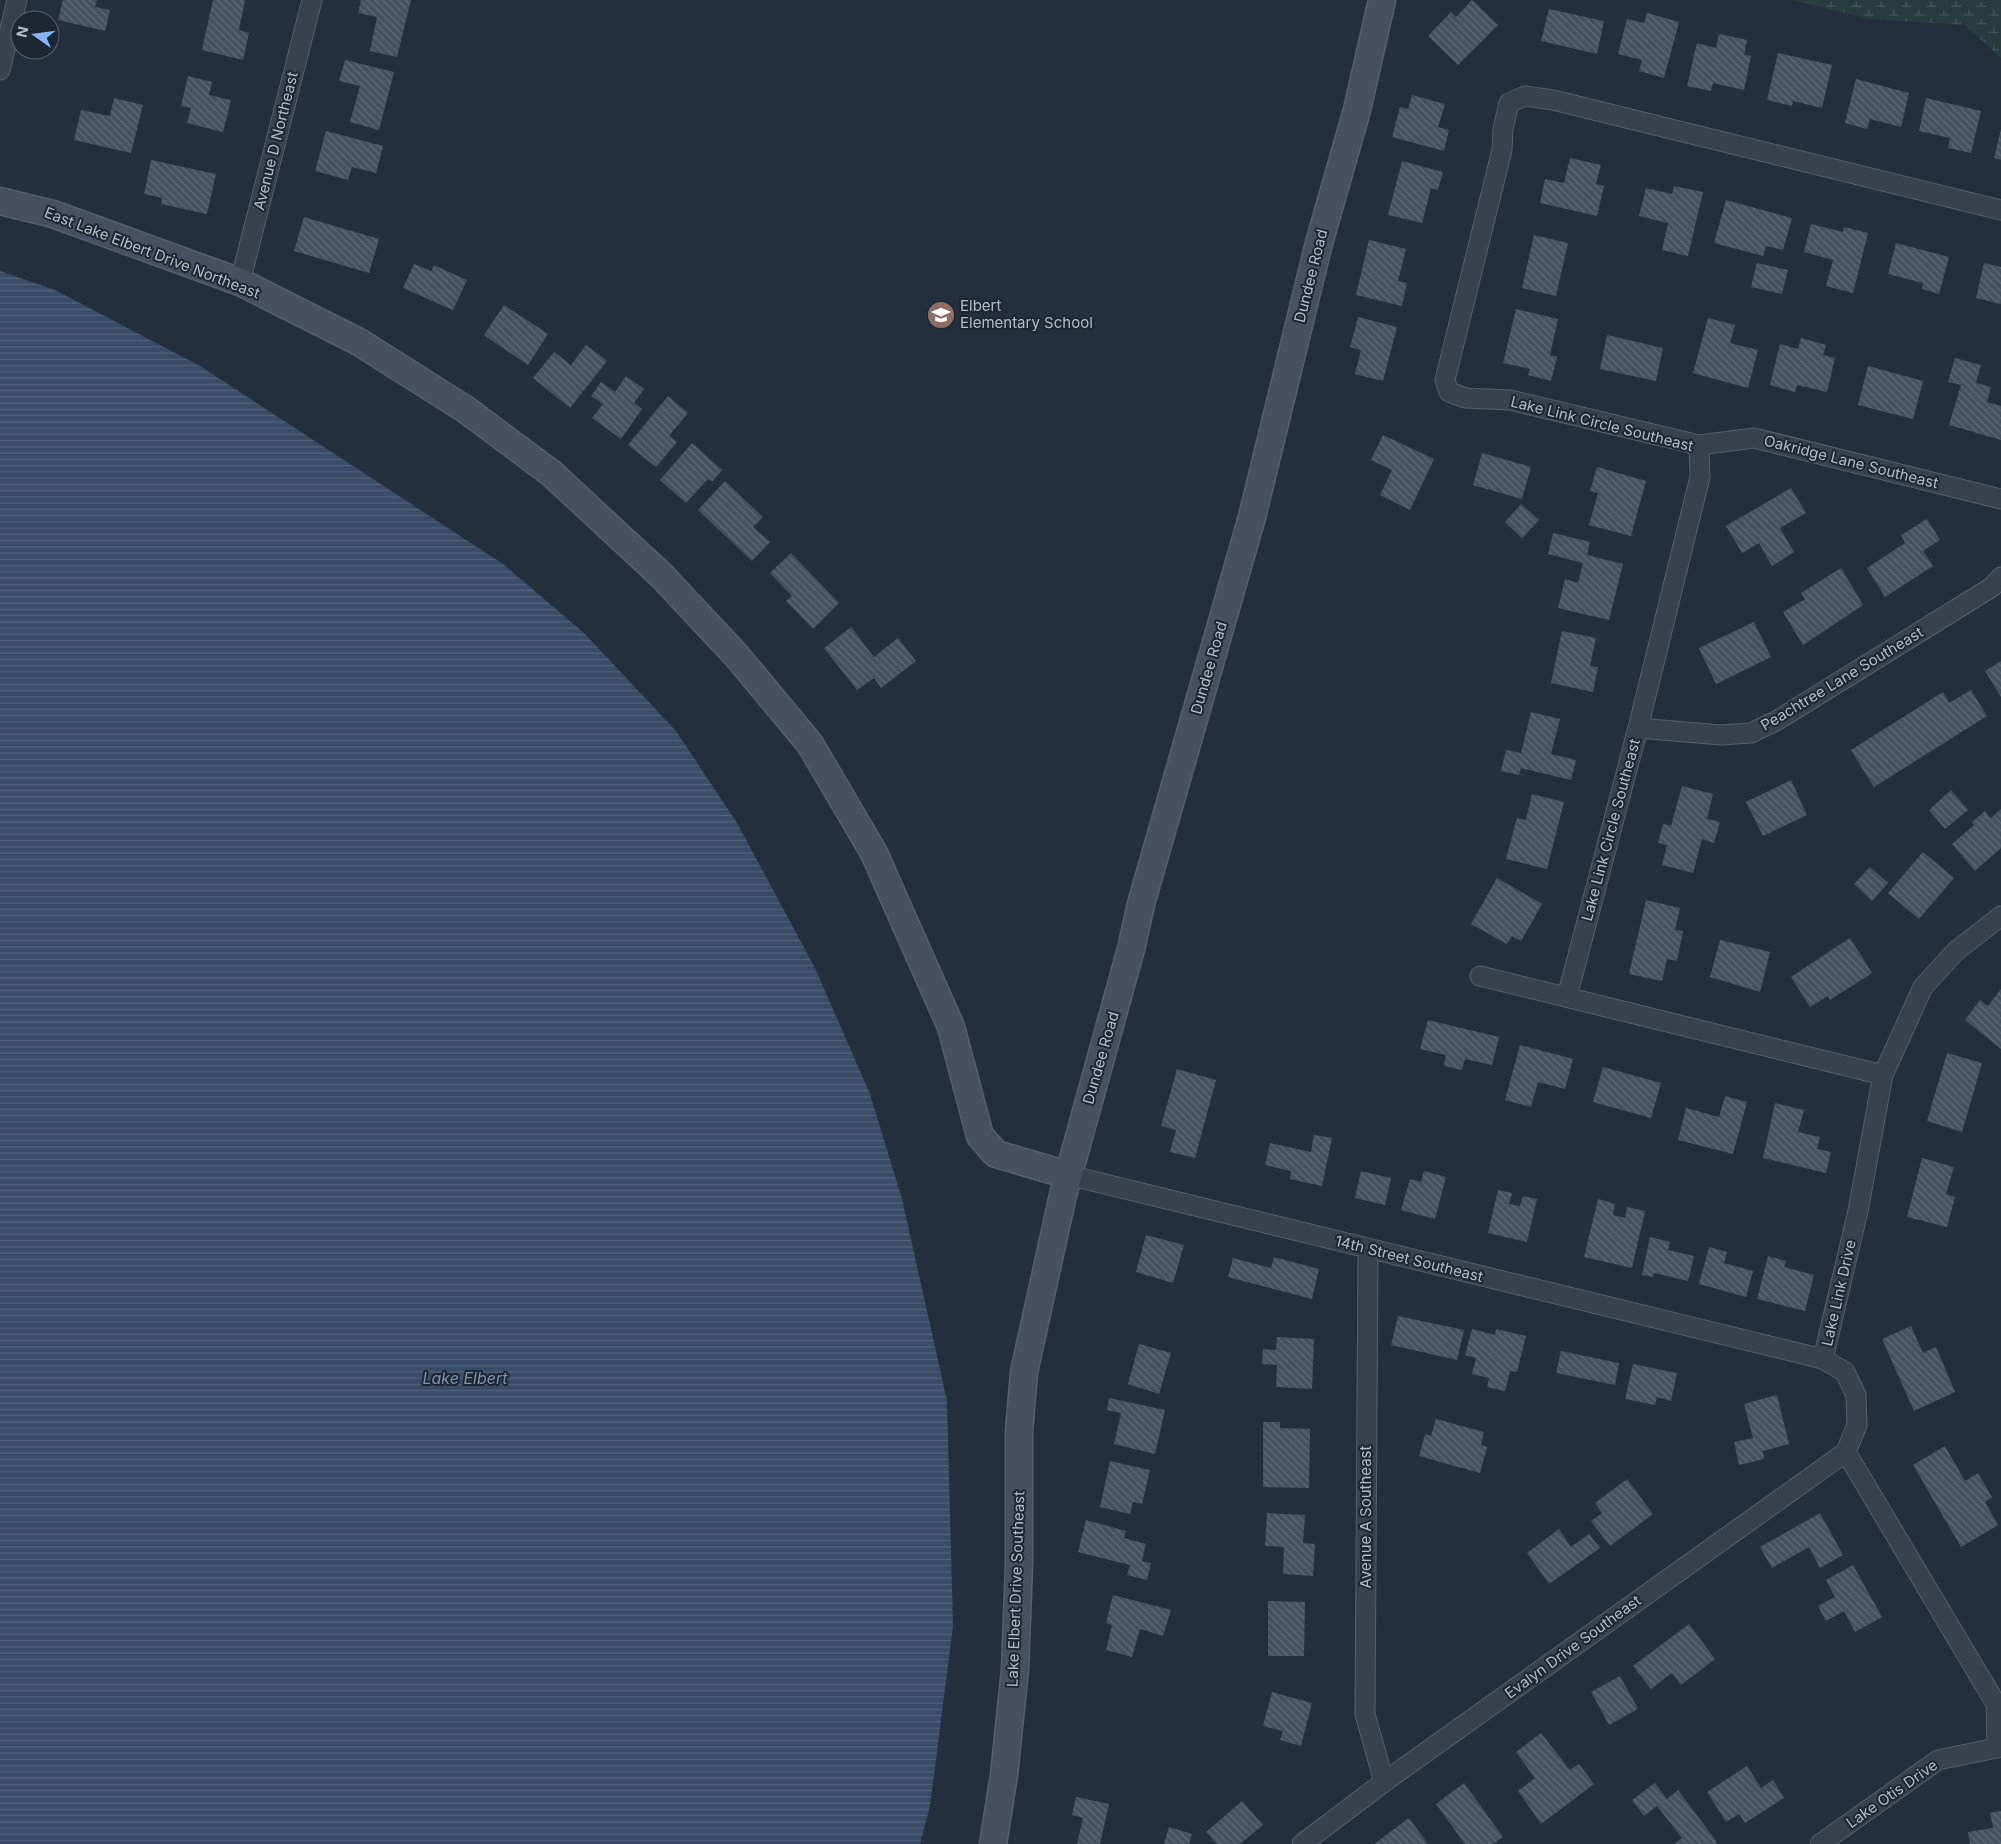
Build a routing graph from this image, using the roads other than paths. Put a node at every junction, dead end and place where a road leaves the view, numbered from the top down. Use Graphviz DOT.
graph roads {
  1 [pos="17,0"];
  2 [pos="312,0"];
  3 [pos="1382,0"];
  4 [pos="0,70"];
  5 [pos="0,201"];
  6 [pos="2001,210"];
  7 [pos="240,282"];
  8 [pos="1699,445"];
  9 [pos="2001,499"];
  10 [pos="2001,577"];
  11 [pos="1638,728"];
  12 [pos="2001,916"];
  13 [pos="1480,976"];
  14 [pos="1567,997"];
  15 [pos="1883,1075"];
  16 [pos="996,1154"];
  17 [pos="1068,1175"];
  18 [pos="1368,1249"];
  19 [pos="1032,1334"];
  20 [pos="1823,1359"];
  21 [pos="1846,1452"];
  22 [pos="1999,1747"];
  23 [pos="1384,1782"];
  24 [pos="993,1844"];
  25 [pos="1302,1844"];
  26 [pos="1820,1844"];
  1 -- 4 [label="street"];
  2 -- 7 [label="street, Avenue D Northeast"];
  3 -- 17 [label="main road, Dundee Road"];
  5 -- 7 [label="main road, East Lake Elbert Drive Northeast"];
  6 -- 8 [label="street, Lake Link Circle Southeast"];
  7 -- 16 [label="main road, East Lake Elbert Drive Northeast"];
  8 -- 9 [label="street, Oakridge Lane Southeast"];
  8 -- 11 [label="street, Lake Link Circle Southeast"];
  10 -- 11 [label="street, Peachtree Lane Southeast"];
  11 -- 14 [label="street, Lake Link Circle Southeast"];
  12 -- 15 [label="street, Lake Link Drive"];
  13 -- 14 [label="street"];
  14 -- 15 [label="street"];
  15 -- 20 [label="street, Lake Link Drive"];
  16 -- 17 [label="main road, 14th Street Southeast"];
  17 -- 18 [label="street, 14th Street Southeast"];
  17 -- 19 [label="main road, Dundee Road"];
  18 -- 20 [label="street, 14th Street Southeast"];
  18 -- 23 [label="street, Avenue A Southeast"];
  19 -- 24 [label="main road, Lake Elbert Drive Southeast"];
  20 -- 21 [label="street, Lake Link Drive"];
  21 -- 22 [label="street"];
  21 -- 23 [label="street, Evalyn Drive Southeast"];
  22 -- 26 [label="street, Lake Otis Drive"];
  23 -- 25 [label="street, Evalyn Drive Southeast"];
}
